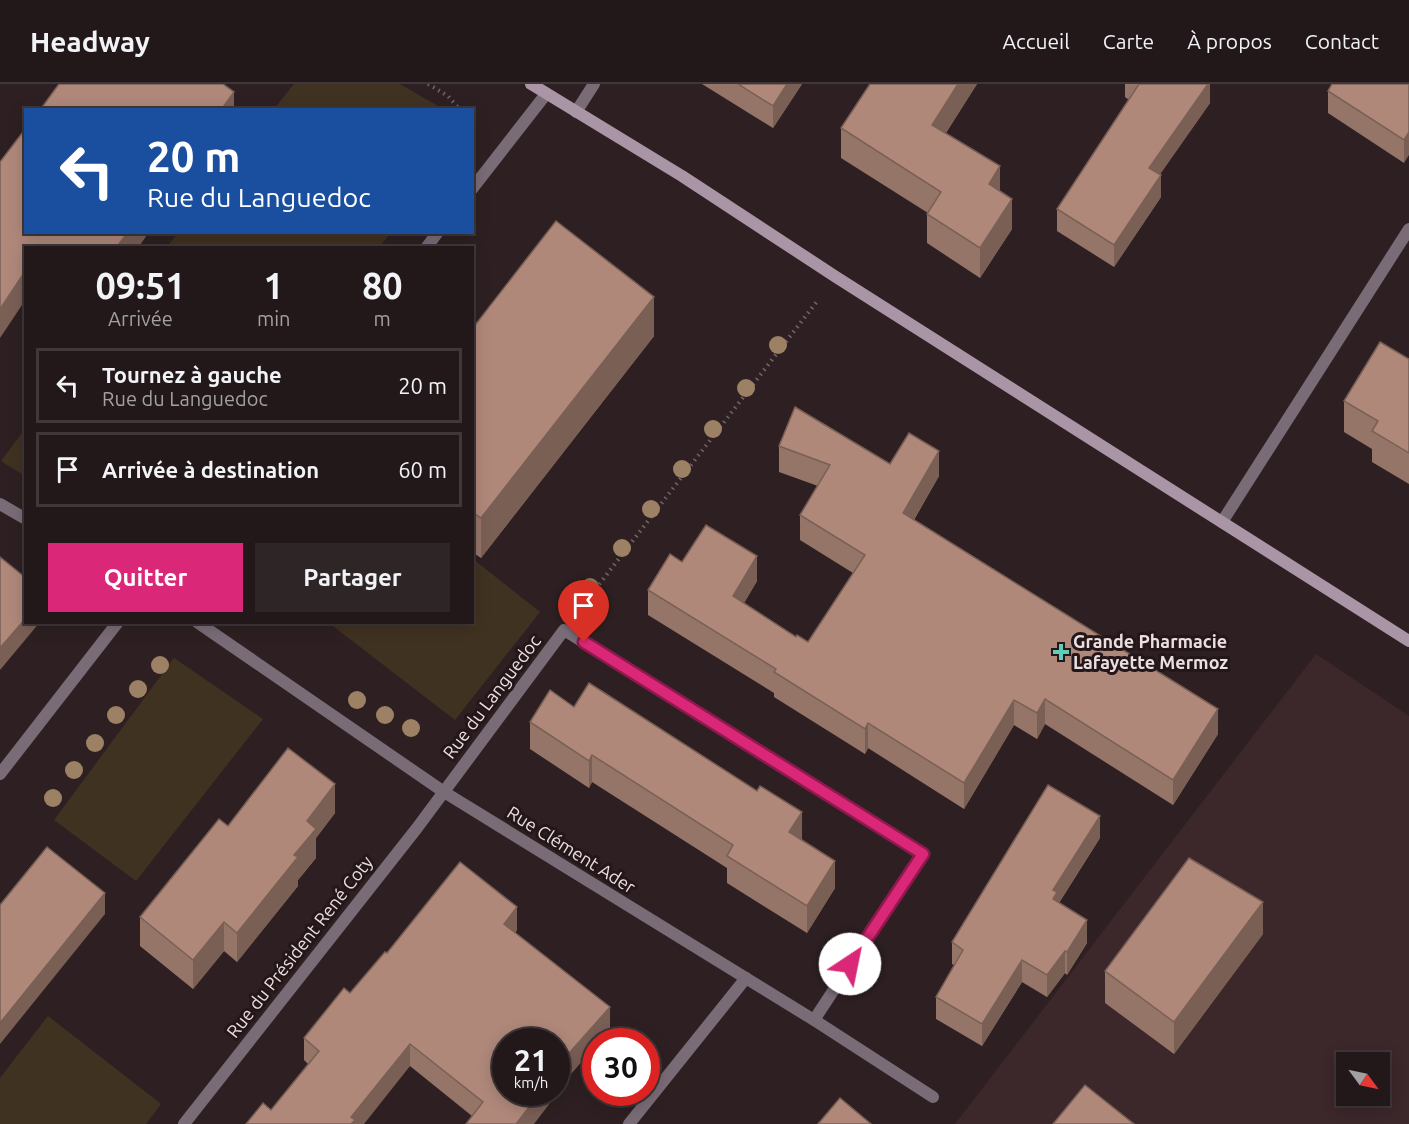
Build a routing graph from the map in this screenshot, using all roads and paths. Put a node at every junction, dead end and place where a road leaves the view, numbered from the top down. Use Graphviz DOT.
graph roads {
  1 [pos="428,84"];
  2 [pos="531,84"];
  3 [pos="594,84"];
  4 [pos="546,94"];
  5 [pos="458,108"];
  6 [pos="576,112"];
  7 [pos="474,186"];
  8 [pos="1409,229"];
  9 [pos="836,277"];
  10 [pos="0,504"];
  11 [pos="24,518"];
  12 [pos="1221,522"];
  13 [pos="116,624"];
  14 [pos="200,624"];
  15 [pos="564,630"];
  16 [pos="1409,641"];
  17 [pos="0,774"];
  18 [pos="444,792"];
  19 [pos="746,978"];
  20 [pos="814,1020"];
  21 [pos="933,1097"];
  22 [pos="184,1124"];
  23 [pos="629,1124"];
  1 -- 5 [label="path"];
  2 -- 4 [label="main road"];
  3 -- 6 [label="street"];
  4 -- 6 [label="main road"];
  4 -- 7 [label="street"];
  6 -- 9 [label="main road"];
  8 -- 12 [label="street"];
  9 -- 12 [label="main road"];
  9 -- 15 [label="path"];
  10 -- 11 [label="street"];
  12 -- 16 [label="main road"];
  13 -- 17 [label="street"];
  14 -- 18 [label="street, Rue Clément Ader"];
  15 -- 18 [label="street, Rue du Languedoc"];
  15 -- 20 [label="street, Rue du Languedoc"];
  18 -- 19 [label="street, Rue Clément Ader"];
  18 -- 22 [label="street, Rue du Président René Coty"];
  19 -- 20 [label="street, Rue Clément Ader"];
  19 -- 23 [label="street"];
  20 -- 21 [label="street, Rue Clément Ader"];
}
